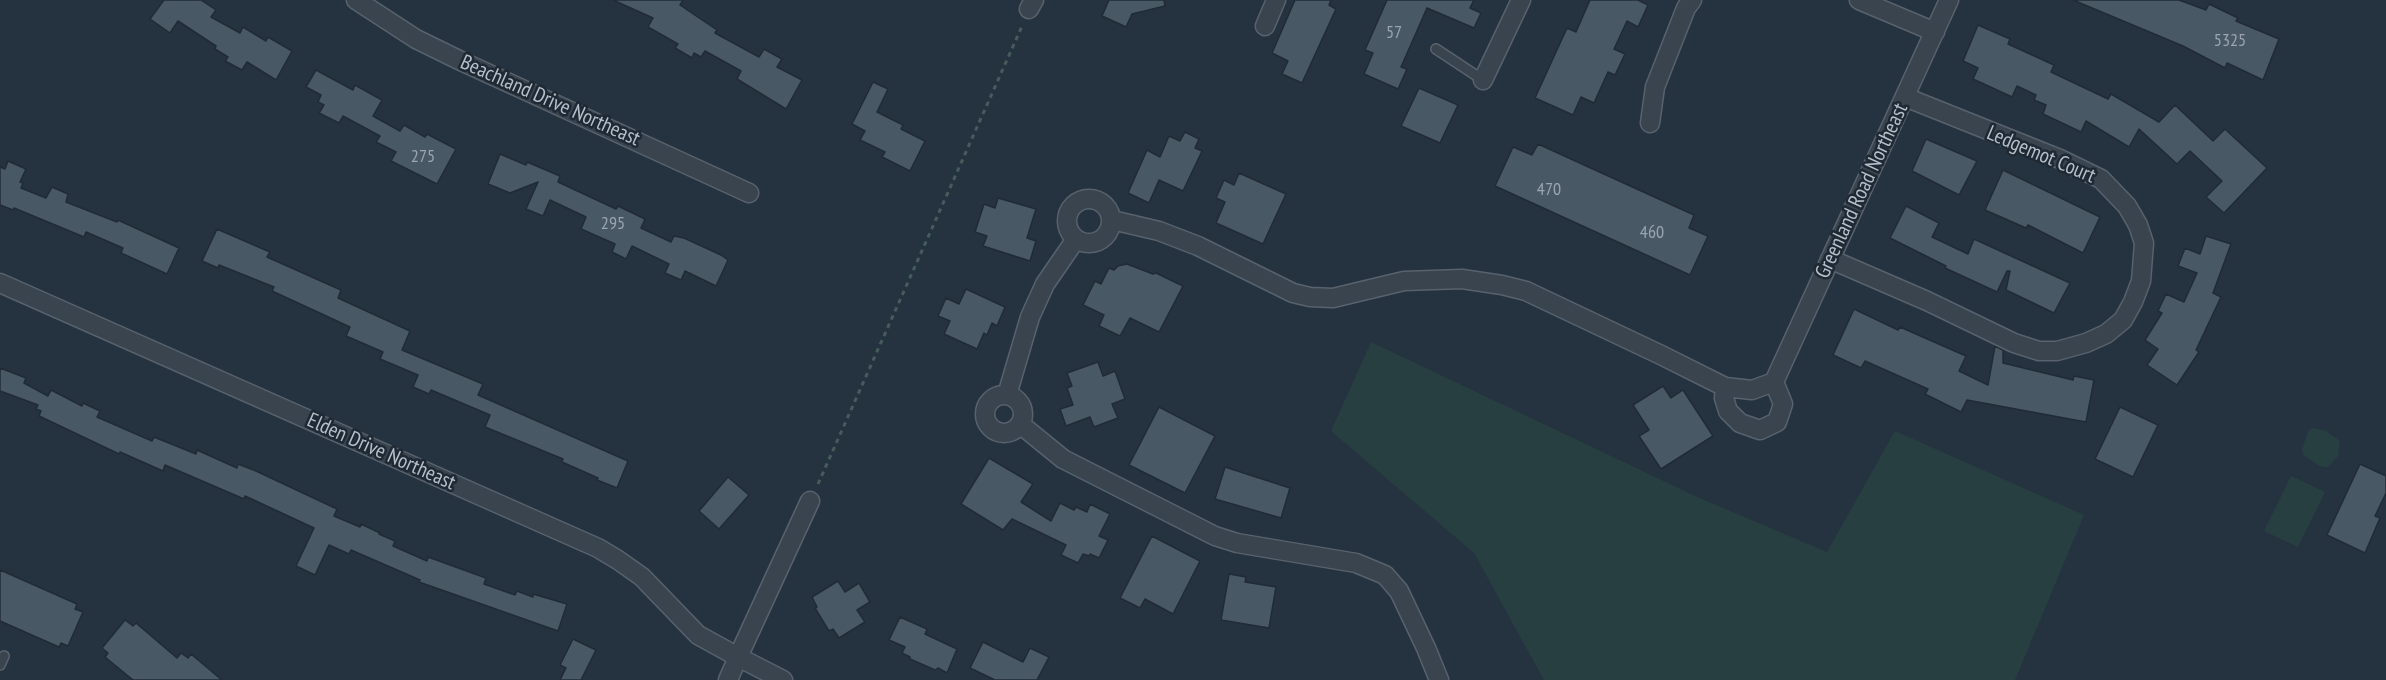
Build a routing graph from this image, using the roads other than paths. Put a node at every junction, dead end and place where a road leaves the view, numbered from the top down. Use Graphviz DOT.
graph roads {
  1 [pos="356,0"];
  2 [pos="1276,0"];
  3 [pos="1521,0"];
  4 [pos="1692,0"];
  5 [pos="1859,0"];
  6 [pos="1949,0"];
  7 [pos="1265,26"];
  8 [pos="1935,32"];
  9 [pos="1436,49"];
  10 [pos="1484,80"];
  11 [pos="1905,97"];
  12 [pos="1650,123"];
  13 [pos="749,193"];
  14 [pos="1112,220"];
  15 [pos="1076,239"];
  16 [pos="1830,259"];
  17 [pos="0,283"];
  18 [pos="1774,382"];
  19 [pos="1725,387"];
  20 [pos="1007,395"];
  21 [pos="1020,424"];
  22 [pos="810,501"];
  23 [pos="738,657"];
  24 [pos="728,680"];
  25 [pos="783,680"];
  26 [pos="1439,680"];
  1 -- 13 [label="street, Beachland Drive Northeast"];
  2 -- 7 [label="street"];
  3 -- 10 [label="street"];
  4 -- 12 [label="street"];
  5 -- 8 [label="street"];
  6 -- 8 [label="street, Greenland Road Northeast"];
  8 -- 11 [label="street, Greenland Road Northeast"];
  9 -- 10 [label="lane"];
  11 -- 16 [label="street, Greenland Road Northeast"];
  11 -- 16 [label="street, Ledgemot Court"];
  14 -- 15 [label="street"];
  14 -- 15 [label="street"];
  14 -- 19 [label="street"];
  15 -- 20 [label="street"];
  16 -- 18 [label="street, Greenland Road Northeast"];
  17 -- 23 [label="street, Elden Drive Northeast"];
  18 -- 19 [label="street"];
  18 -- 19 [label="street"];
  20 -- 21 [label="street"];
  20 -- 21 [label="street"];
  21 -- 26 [label="street"];
  22 -- 23 [label="street"];
  23 -- 24 [label="street"];
  23 -- 25 [label="street, Elden Drive Northeast"];
}
